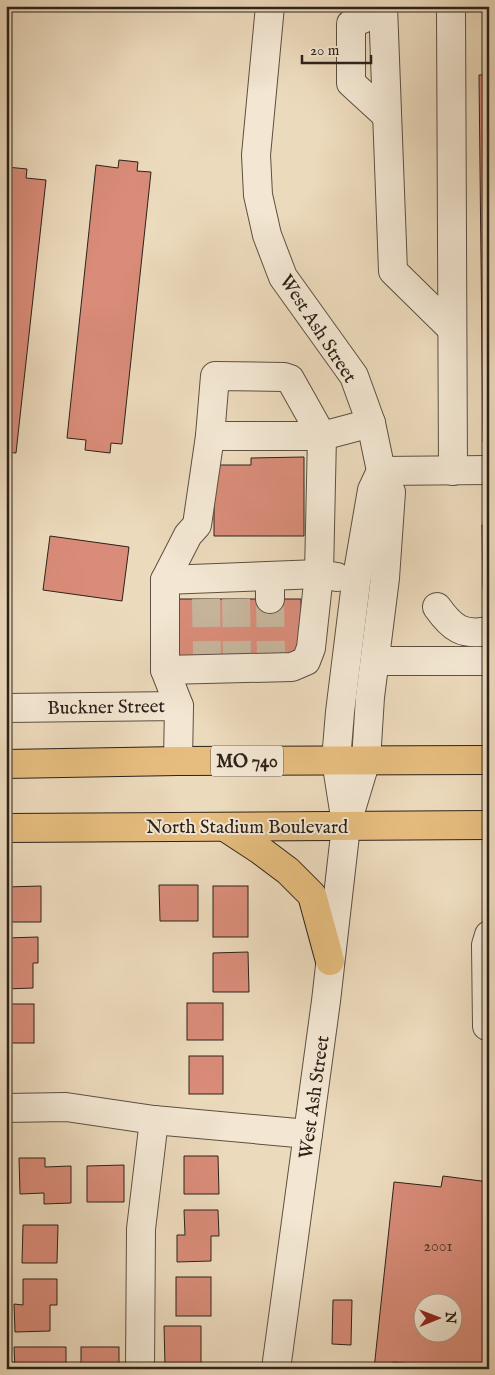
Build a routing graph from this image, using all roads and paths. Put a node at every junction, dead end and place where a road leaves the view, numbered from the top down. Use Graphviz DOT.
graph roads {
  1 [pos="270,6"];
  2 [pos="452,6"];
  3 [pos="383,8"];
  4 [pos="452,330"];
  5 [pos="371,422"];
  6 [pos="210,436"];
  7 [pos="322,436"];
  8 [pos="489,470"];
  9 [pos="381,471"];
  10 [pos="453,471"];
  11 [pos="319,574"];
  12 [pos="165,580"];
  13 [pos="356,583"];
  14 [pos="442,615"];
  15 [pos="489,631"];
  16 [pos="375,661"];
  17 [pos="489,661"];
  18 [pos="165,670"];
  19 [pos="179,706"];
  20 [pos="6,708"];
  21 [pos="336,760"];
  22 [pos="366,760"];
  23 [pos="489,760"];
  24 [pos="178,761"];
  25 [pos="6,764"];
  26 [pos="489,825"];
  27 [pos="346,826"];
  28 [pos="224,827"];
  29 [pos="6,828"];
  30 [pos="489,935"];
  31 [pos="330,961"];
  32 [pos="487,1026"];
  33 [pos="6,1108"];
  34 [pos="154,1120"];
  35 [pos="308,1134"];
  36 [pos="140,1369"];
  37 [pos="276,1369"];
  1 -- 5 [label="street, West Ash Street"];
  2 -- 4 [label="street"];
  3 -- 4 [label="street"];
  4 -- 10 [label="street"];
  5 -- 7 [label="street"];
  5 -- 9 [label="street, West Ash Street"];
  6 -- 7 [label="street"];
  6 -- 7 [label="street"];
  6 -- 12 [label="street"];
  7 -- 11 [label="street"];
  8 -- 10 [label="street"];
  9 -- 10 [label="street"];
  9 -- 13 [label="street, West Ash Street"];
  9 -- 16 [label="street, West Ash Street"];
  11 -- 12 [label="street"];
  11 -- 13 [label="street"];
  11 -- 18 [label="street"];
  12 -- 18 [label="street"];
  13 -- 21 [label="street, West Ash Street"];
  14 -- 15 [label="street"];
  16 -- 17 [label="street"];
  16 -- 22 [label="street, West Ash Street"];
  18 -- 19 [label="street"];
  19 -- 20 [label="street, Buckner Street"];
  19 -- 24 [label="street, Buckner Street"];
  21 -- 22 [label="main road, MO 740"];
  21 -- 24 [label="main road, MO 740"];
  21 -- 27 [label="street, West Ash Street"];
  22 -- 23 [label="main road, MO 740"];
  22 -- 27 [label="street, West Ash Street"];
  24 -- 25 [label="main road, MO 740"];
  26 -- 27 [label="main road, North Stadium Boulevard"];
  27 -- 28 [label="main road, North Stadium Boulevard"];
  27 -- 31 [label="street, West Ash Street"];
  28 -- 29 [label="main road, North Stadium Boulevard"];
  28 -- 31 [label="main road"];
  30 -- 32 [label="street"];
  31 -- 35 [label="street, West Ash Street"];
  33 -- 34 [label="street"];
  34 -- 35 [label="street"];
  34 -- 36 [label="street"];
  35 -- 37 [label="street, West Ash Street"];
}
